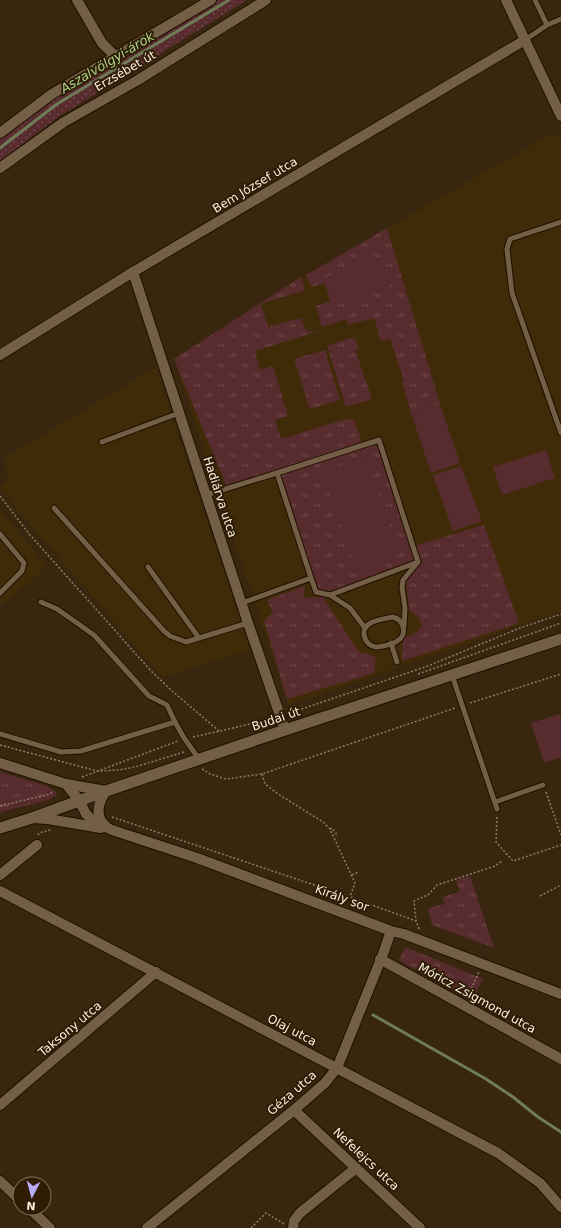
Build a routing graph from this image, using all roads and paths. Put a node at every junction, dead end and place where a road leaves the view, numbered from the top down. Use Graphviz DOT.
graph roads {
  1 [pos="77,0"];
  2 [pos="211,0"];
  3 [pos="266,0"];
  4 [pos="506,0"];
  5 [pos="535,0"];
  6 [pos="561,19"];
  7 [pos="548,25"];
  8 [pos="525,40"];
  9 [pos="117,55"];
  10 [pos="138,80"];
  11 [pos="561,116"];
  12 [pos="0,133"];
  13 [pos="0,168"];
  14 [pos="561,222"];
  15 [pos="133,272"];
  16 [pos="0,355"];
  17 [pos="179,413"];
  18 [pos="561,432"];
  19 [pos="102,442"];
  20 [pos="277,473"];
  21 [pos="206,495"];
  22 [pos="0,496"];
  23 [pos="54,508"];
  24 [pos="0,534"];
  25 [pos="418,562"];
  26 [pos="148,567"];
  27 [pos="311,578"];
  28 [pos="0,593"];
  29 [pos="330,594"];
  30 [pos="41,602"];
  31 [pos="242,603"];
  32 [pos="561,614"];
  33 [pos="248,623"];
  34 [pos="403,627"];
  35 [pos="365,628"];
  36 [pos="198,638"];
  37 [pos="561,639"];
  38 [pos="391,643"];
  39 [pos="397,662"];
  40 [pos="452,674"];
  41 [pos="561,674"];
  42 [pos="463,706"];
  43 [pos="281,717"];
  44 [pos="175,722"];
  45 [pos="285,730"];
  46 [pos="220,732"];
  47 [pos="0,734"];
  48 [pos="184,738"];
  49 [pos="0,745"];
  50 [pos="0,763"];
  51 [pos="200,763"];
  52 [pos="262,774"];
  53 [pos="66,784"];
  54 [pos="544,786"];
  55 [pos="106,791"];
  56 [pos="79,800"];
  57 [pos="18,802"];
  58 [pos="495,802"];
  59 [pos="0,806"];
  60 [pos="497,809"];
  61 [pos="107,816"];
  62 [pos="32,818"];
  63 [pos="0,828"];
  64 [pos="52,829"];
  65 [pos="330,829"];
  66 [pos="112,830"];
  67 [pos="561,835"];
  68 [pos="338,836"];
  69 [pos="37,845"];
  70 [pos="561,845"];
  71 [pos="502,861"];
  72 [pos="358,872"];
  73 [pos="0,875"];
  74 [pos="352,875"];
  75 [pos="561,885"];
  76 [pos="0,891"];
  77 [pos="540,896"];
  78 [pos="350,897"];
  79 [pos="416,921"];
  80 [pos="391,931"];
  81 [pos="419,931"];
  82 [pos="380,959"];
  83 [pos="484,964"];
  84 [pos="156,972"];
  85 [pos="561,994"];
  86 [pos="464,1005"];
  87 [pos="561,1059"];
  88 [pos="337,1068"];
  89 [pos="0,1105"];
  90 [pos="294,1110"];
  91 [pos="356,1168"];
  92 [pos="0,1181"];
  93 [pos="12,1192"];
  94 [pos="561,1207"];
  95 [pos="37,1216"];
  96 [pos="289,1226"];
  97 [pos="50,1228"];
  98 [pos="148,1228"];
  99 [pos="251,1228"];
  100 [pos="420,1228"];
  1 -- 9 [label="street"];
  2 -- 9 [label="street, Erzsébet út"];
  3 -- 10 [label="street, Erzsébet út"];
  4 -- 8 [label="street"];
  5 -- 7 [label="lane"];
  6 -- 7 [label="lane"];
  7 -- 8 [label="lane"];
  8 -- 11 [label="street"];
  8 -- 15 [label="street, Bem József utca"];
  9 -- 10 [label="path"];
  9 -- 12 [label="street, Erzsébet út"];
  10 -- 13 [label="street, Erzsébet út"];
  14 -- 18 [label="lane"];
  15 -- 16 [label="street, Bem József utca"];
  15 -- 17 [label="street, Hadiárva utca"];
  17 -- 19 [label="lane"];
  17 -- 21 [label="street, Hadiárva utca"];
  20 -- 21 [label="lane"];
  20 -- 25 [label="lane"];
  20 -- 27 [label="lane"];
  21 -- 31 [label="street, Hadiárva utca"];
  22 -- 46 [label="path"];
  23 -- 36 [label="lane"];
  24 -- 28 [label="lane"];
  25 -- 29 [label="lane"];
  25 -- 34 [label="lane"];
  26 -- 36 [label="lane"];
  27 -- 29 [label="lane"];
  27 -- 31 [label="lane"];
  29 -- 35 [label="lane"];
  30 -- 44 [label="lane"];
  31 -- 33 [label="street, Hadiárva utca"];
  32 -- 43 [label="path"];
  33 -- 36 [label="lane"];
  33 -- 43 [label="street, Hadiárva utca"];
  34 -- 35 [label="lane"];
  34 -- 38 [label="lane"];
  35 -- 38 [label="lane"];
  37 -- 40 [label="main road, Budai út"];
  38 -- 39 [label="lane"];
  40 -- 42 [label="lane"];
  40 -- 45 [label="main road, Budai út"];
  41 -- 42 [label="path"];
  42 -- 52 [label="path"];
  42 -- 58 [label="lane"];
  43 -- 45 [label="street, Hadiárva utca"];
  43 -- 46 [label="path"];
  44 -- 47 [label="lane"];
  44 -- 48 [label="lane"];
  45 -- 51 [label="main road, Budai út"];
  46 -- 48 [label="path"];
  48 -- 49 [label="path"];
  48 -- 51 [label="lane"];
  50 -- 53 [label="street"];
  51 -- 52 [label="path"];
  51 -- 55 [label="main road, Budai út"];
  52 -- 65 [label="path"];
  53 -- 55 [label="street"];
  53 -- 56 [label="street, Király sor"];
  54 -- 58 [label="lane"];
  54 -- 67 [label="path"];
  55 -- 56 [label="main road, Budai út"];
  55 -- 66 [label="street"];
  56 -- 62 [label="main road, Budai út"];
  56 -- 66 [label="street, Király sor"];
  57 -- 59 [label="path"];
  58 -- 60 [label="lane"];
  60 -- 70 [label="path"];
  61 -- 78 [label="path"];
  62 -- 63 [label="main road, Budai út"];
  62 -- 66 [label="street, Király sor"];
  64 -- 69 [label="path"];
  65 -- 68 [label="path"];
  65 -- 74 [label="path"];
  66 -- 80 [label="street, Király sor"];
  69 -- 73 [label="street"];
  71 -- 79 [label="path"];
  72 -- 74 [label="path"];
  74 -- 78 [label="path"];
  75 -- 77 [label="path"];
  76 -- 84 [label="street, Olaj utca"];
  78 -- 79 [label="path"];
  79 -- 81 [label="path"];
  80 -- 82 [label="street, Géza utca"];
  80 -- 83 [label="street, Király sor"];
  82 -- 86 [label="street, Móricz Zsigmond utca"];
  82 -- 88 [label="street, Géza utca"];
  83 -- 85 [label="street, Király sor"];
  83 -- 86 [label="path"];
  84 -- 88 [label="street, Olaj utca"];
  84 -- 89 [label="street, Taksony utca"];
  86 -- 87 [label="street, Móricz Zsigmond utca"];
  88 -- 90 [label="street, Géza utca"];
  88 -- 94 [label="street, Olaj utca"];
  90 -- 91 [label="street, Nefelejcs utca"];
  90 -- 98 [label="street, Géza utca"];
  91 -- 96 [label="street"];
  91 -- 100 [label="street, Nefelejcs utca"];
  92 -- 93 [label="street"];
  95 -- 97 [label="street"];
  96 -- 99 [label="path"];
}
